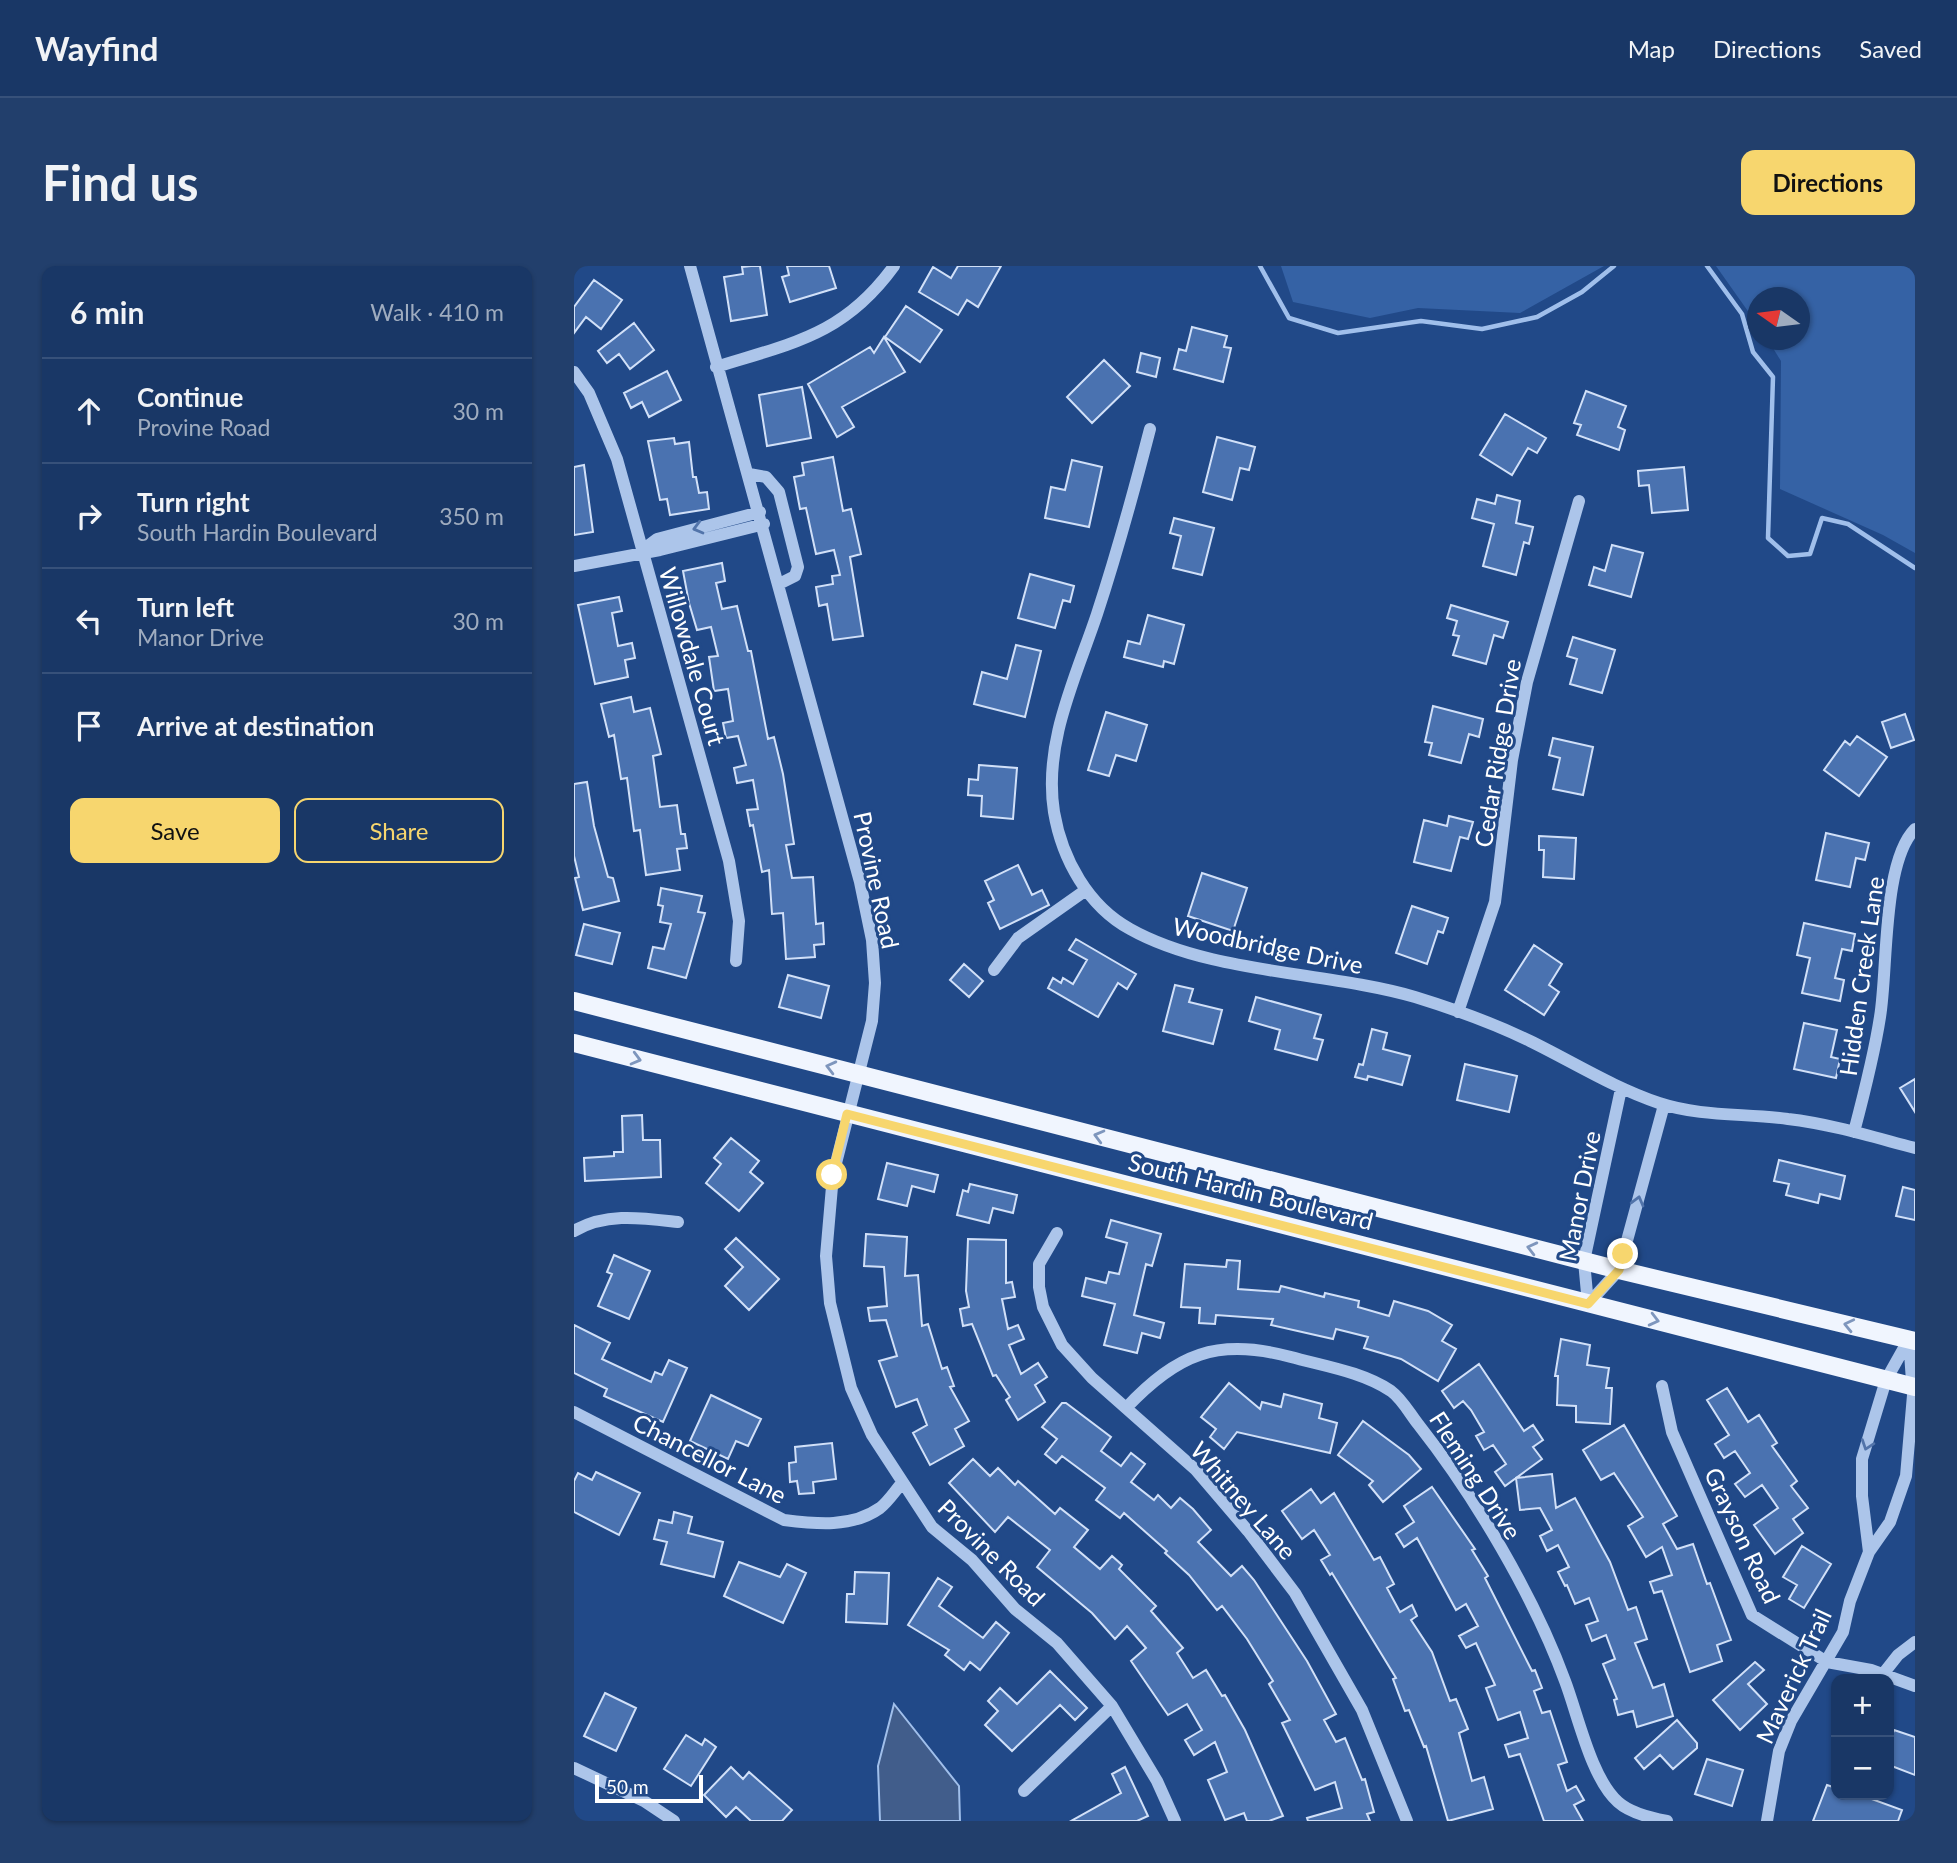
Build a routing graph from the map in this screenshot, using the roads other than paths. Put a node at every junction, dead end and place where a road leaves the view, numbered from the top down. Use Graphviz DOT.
graph roads {
  1 [pos="690,266"];
  2 [pos="894,266"];
  3 [pos="716,367"];
  4 [pos="574,372"];
  5 [pos="1150,429"];
  6 [pos="748,474"];
  7 [pos="1579,501"];
  8 [pos="762,518"];
  9 [pos="641,552"];
  10 [pos="574,566"];
  11 [pos="779,584"];
  12 [pos="1915,828"];
  13 [pos="1086,890"];
  14 [pos="736,961"];
  15 [pos="994,970"];
  16 [pos="574,1000"];
  17 [pos="1458,1012"];
  18 [pos="574,1043"];
  19 [pos="858,1074"];
  20 [pos="1621,1089"];
  21 [pos="1664,1105"];
  22 [pos="847,1114"];
  23 [pos="1854,1132"];
  24 [pos="1915,1148"];
  25 [pos="678,1222"];
  26 [pos="574,1231"];
  27 [pos="1057,1233"];
  28 [pos="1584,1261"];
  29 [pos="1619,1270"];
  30 [pos="1588,1304"];
  31 [pos="1912,1340"];
  32 [pos="1886,1380"];
  33 [pos="1662,1386"];
  34 [pos="1914,1387"];
  35 [pos="1126,1408"];
  36 [pos="574,1412"];
  37 [pos="902,1483"];
  38 [pos="1869,1552"];
  39 [pos="1915,1642"];
  40 [pos="1827,1662"];
  41 [pos="1883,1674"];
  42 [pos="1894,1678"];
  43 [pos="1915,1686"];
  44 [pos="1112,1706"];
  45 [pos="574,1768"];
  46 [pos="1024,1790"];
  47 [pos="674,1821"];
  48 [pos="1175,1821"];
  49 [pos="1407,1821"];
  50 [pos="1667,1821"];
  51 [pos="1767,1821"];
  1 -- 3 [label="street, Provine Road"];
  2 -- 3 [label="street"];
  3 -- 6 [label="street, Provine Road"];
  4 -- 9 [label="street, Willowdale Court"];
  5 -- 13 [label="street, Woodbridge Drive"];
  6 -- 8 [label="street, Provine Road"];
  6 -- 11 [label="street"];
  7 -- 17 [label="street, Cedar Ridge Drive"];
  8 -- 9 [label="street"];
  8 -- 11 [label="street, Provine Road"];
  9 -- 10 [label="street"];
  9 -- 14 [label="street, Willowdale Court"];
  11 -- 19 [label="street, Provine Road"];
  12 -- 23 [label="street, Hidden Creek Lane"];
  13 -- 15 [label="street"];
  13 -- 17 [label="street, Woodbridge Drive"];
  19 -- 16 [label="main road, South Hardin Boulevard, one-way"];
  17 -- 20 [label="street, Woodbridge Drive"];
  18 -- 22 [label="main road, South Hardin Boulevard, one-way"];
  19 -- 22 [label="street, Provine Road"];
  28 -- 19 [label="main road, South Hardin Boulevard, one-way"];
  20 -- 21 [label="street, Woodbridge Drive"];
  20 -- 28 [label="street, Manor Drive"];
  21 -- 23 [label="street, Woodbridge Drive"];
  29 -- 21 [label="street, Manor Drive, one-way"];
  22 -- 30 [label="main road, South Hardin Boulevard"];
  22 -- 37 [label="street, Provine Road"];
  23 -- 24 [label="street, Woodbridge Drive"];
  25 -- 26 [label="street"];
  27 -- 35 [label="street, Whitney Lane"];
  28 -- 29 [label="main road, South Hardin Boulevard"];
  28 -- 30 [label="street, Manor Drive"];
  29 -- 30 [label="street, Manor Drive"];
  31 -- 29 [label="main road, South Hardin Boulevard, one-way"];
  30 -- 32 [label="main road, South Hardin Boulevard, one-way"];
  31 -- 32 [label="street, Maverick Trail"];
  31 -- 34 [label="street, Maverick Trail"];
  32 -- 34 [label="main road, South Hardin Boulevard"];
  32 -- 38 [label="street, Maverick Trail, one-way"];
  33 -- 40 [label="street, Grayson Road"];
  34 -- 38 [label="street, Maverick Trail"];
  35 -- 49 [label="street, Whitney Lane"];
  35 -- 50 [label="street, Fleming Drive"];
  36 -- 37 [label="street, Chancellor Lane"];
  37 -- 44 [label="street, Provine Road"];
  38 -- 40 [label="street, Maverick Trail"];
  39 -- 41 [label="street"];
  40 -- 41 [label="street, Grayson Road"];
  40 -- 51 [label="street, Maverick Trail"];
  42 -- 43 [label="street, Grayson Road"];
  44 -- 46 [label="street"];
  44 -- 48 [label="street, Provine Road"];
  45 -- 47 [label="street"];
}
